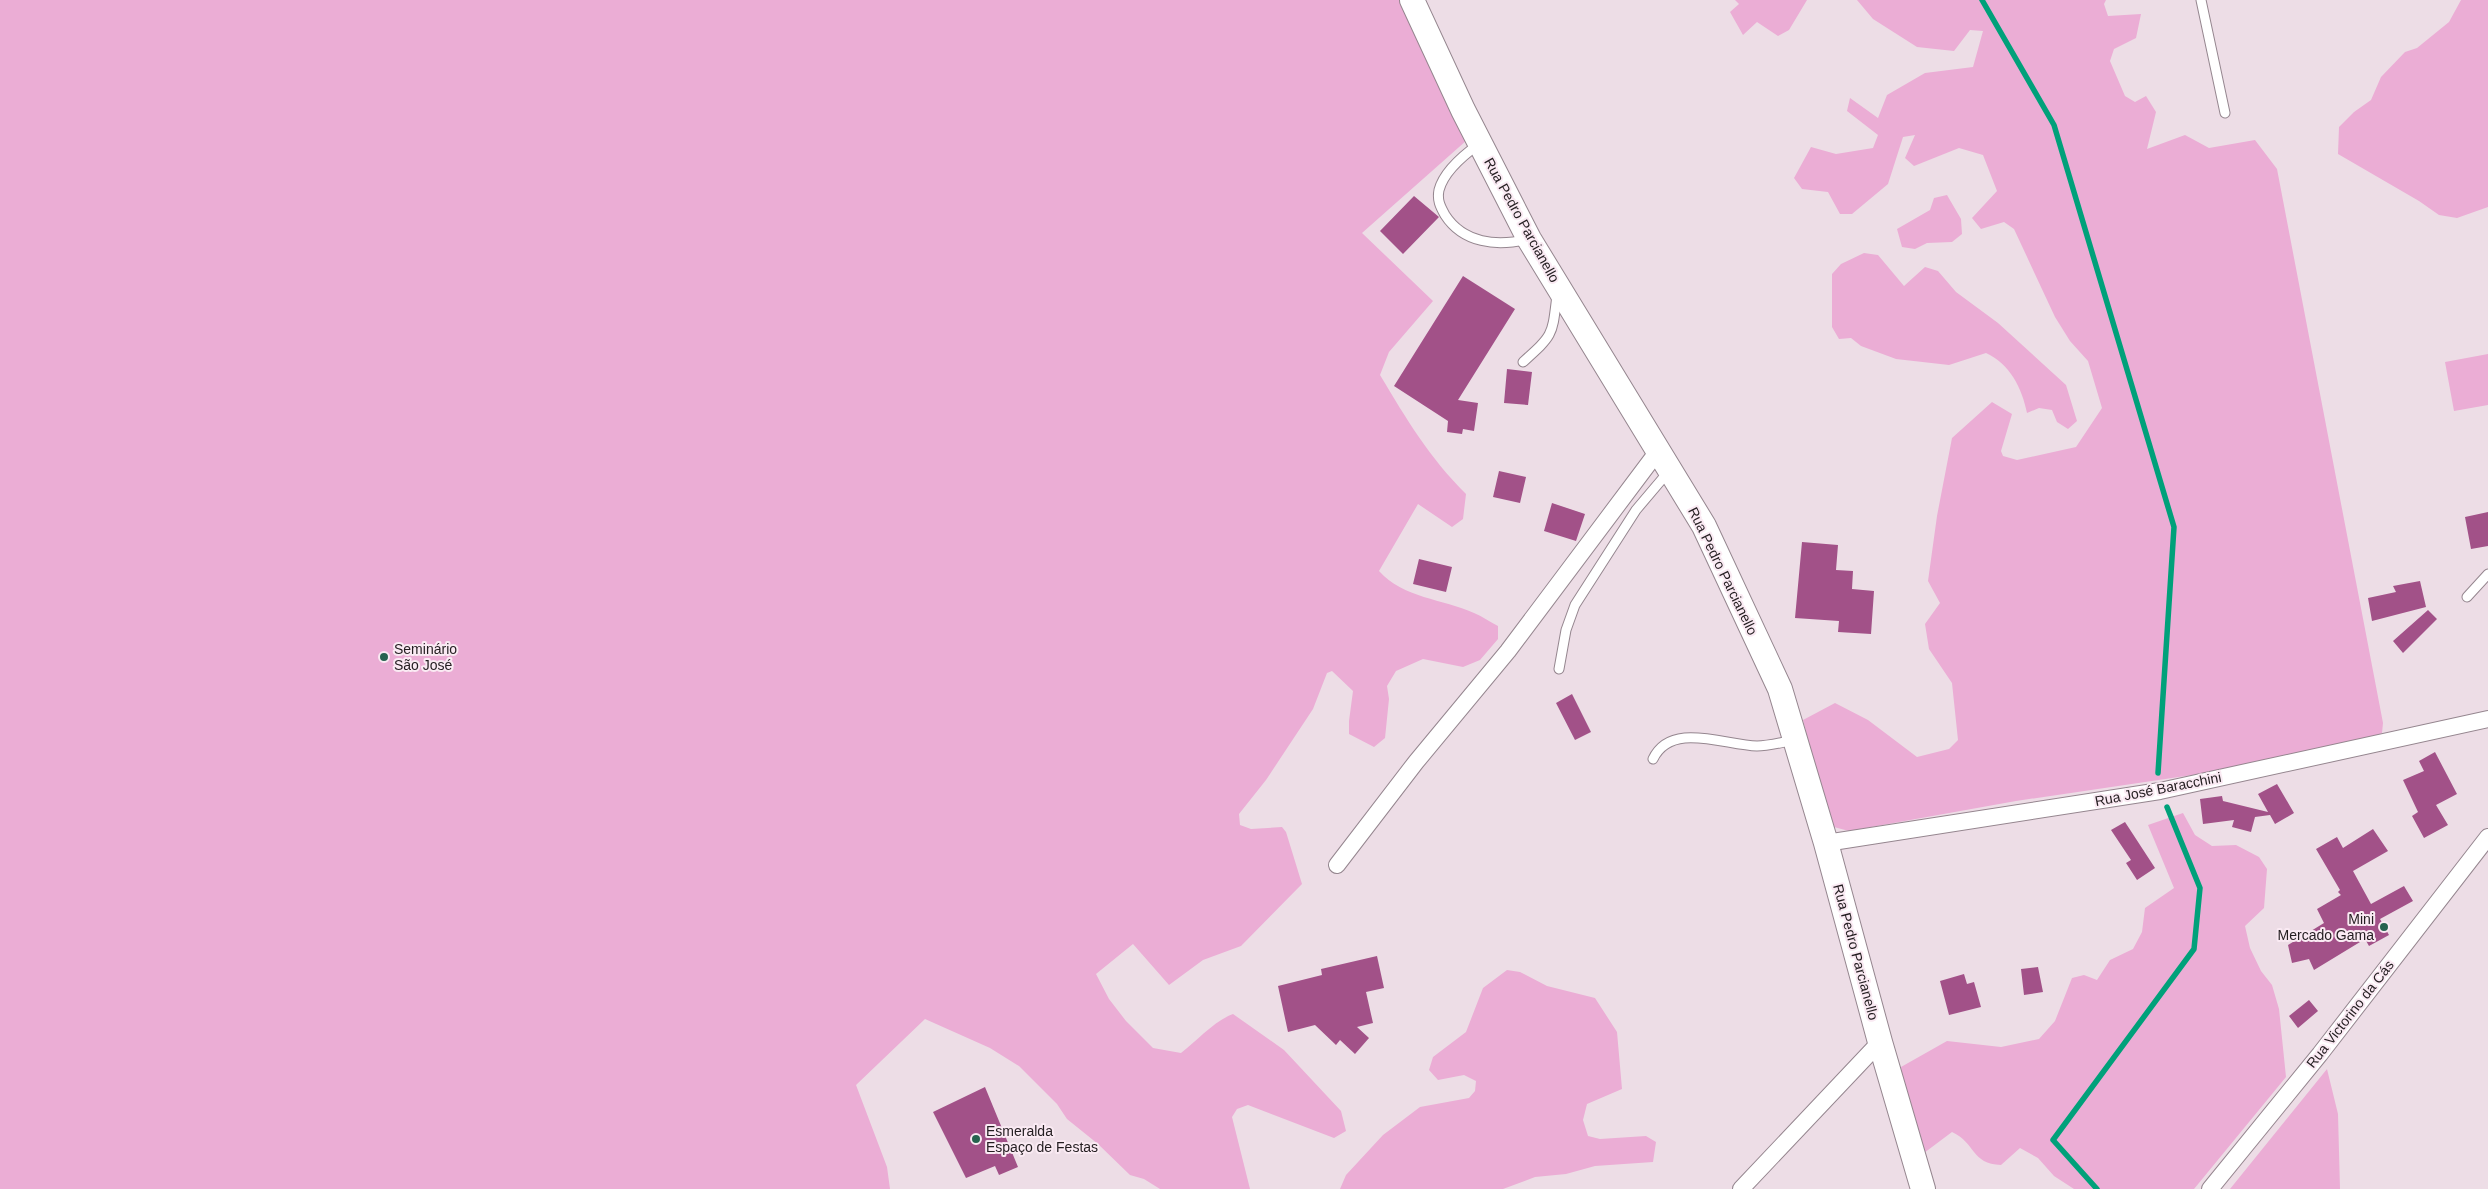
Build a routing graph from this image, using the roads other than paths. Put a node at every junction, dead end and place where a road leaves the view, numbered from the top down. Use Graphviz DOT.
graph roads {
  1 [pos="1412,0"];
  2 [pos="2201,0"];
  3 [pos="2225,113"];
  4 [pos="1480,144"];
  5 [pos="1529,239"];
  6 [pos="1558,287"];
  7 [pos="1523,362"];
  8 [pos="1664,460"];
  9 [pos="2488,574"];
  10 [pos="2467,597"];
  11 [pos="1559,669"];
  12 [pos="2488,720"];
  13 [pos="1795,740"];
  14 [pos="1653,759"];
  15 [pos="2488,837"];
  16 [pos="1826,843"];
  17 [pos="1337,865"];
  18 [pos="1880,1042"];
  19 [pos="1741,1189"];
  20 [pos="1923,1189"];
  21 [pos="2210,1189"];
  1 -- 4 [label="street, Rua Pedro Parcianello"];
  2 -- 3 [label="lane"];
  4 -- 5 [label="street, Rua Pedro Parcianello"];
  4 -- 5 [label="lane"];
  5 -- 6 [label="street, Rua Pedro Parcianello"];
  6 -- 7 [label="lane"];
  6 -- 8 [label="street, Rua Pedro Parcianello"];
  8 -- 11 [label="lane"];
  8 -- 13 [label="street, Rua Pedro Parcianello"];
  8 -- 17 [label="street"];
  9 -- 10 [label="lane"];
  12 -- 16 [label="street, Rua José Baracchini"];
  13 -- 14 [label="lane"];
  13 -- 16 [label="street, Rua Pedro Parcianello"];
  15 -- 21 [label="street, Rua Victorino da Cás"];
  16 -- 18 [label="street, Rua Pedro Parcianello"];
  18 -- 19 [label="street"];
  18 -- 20 [label="street, Rua Pedro Parcianello"];
}
